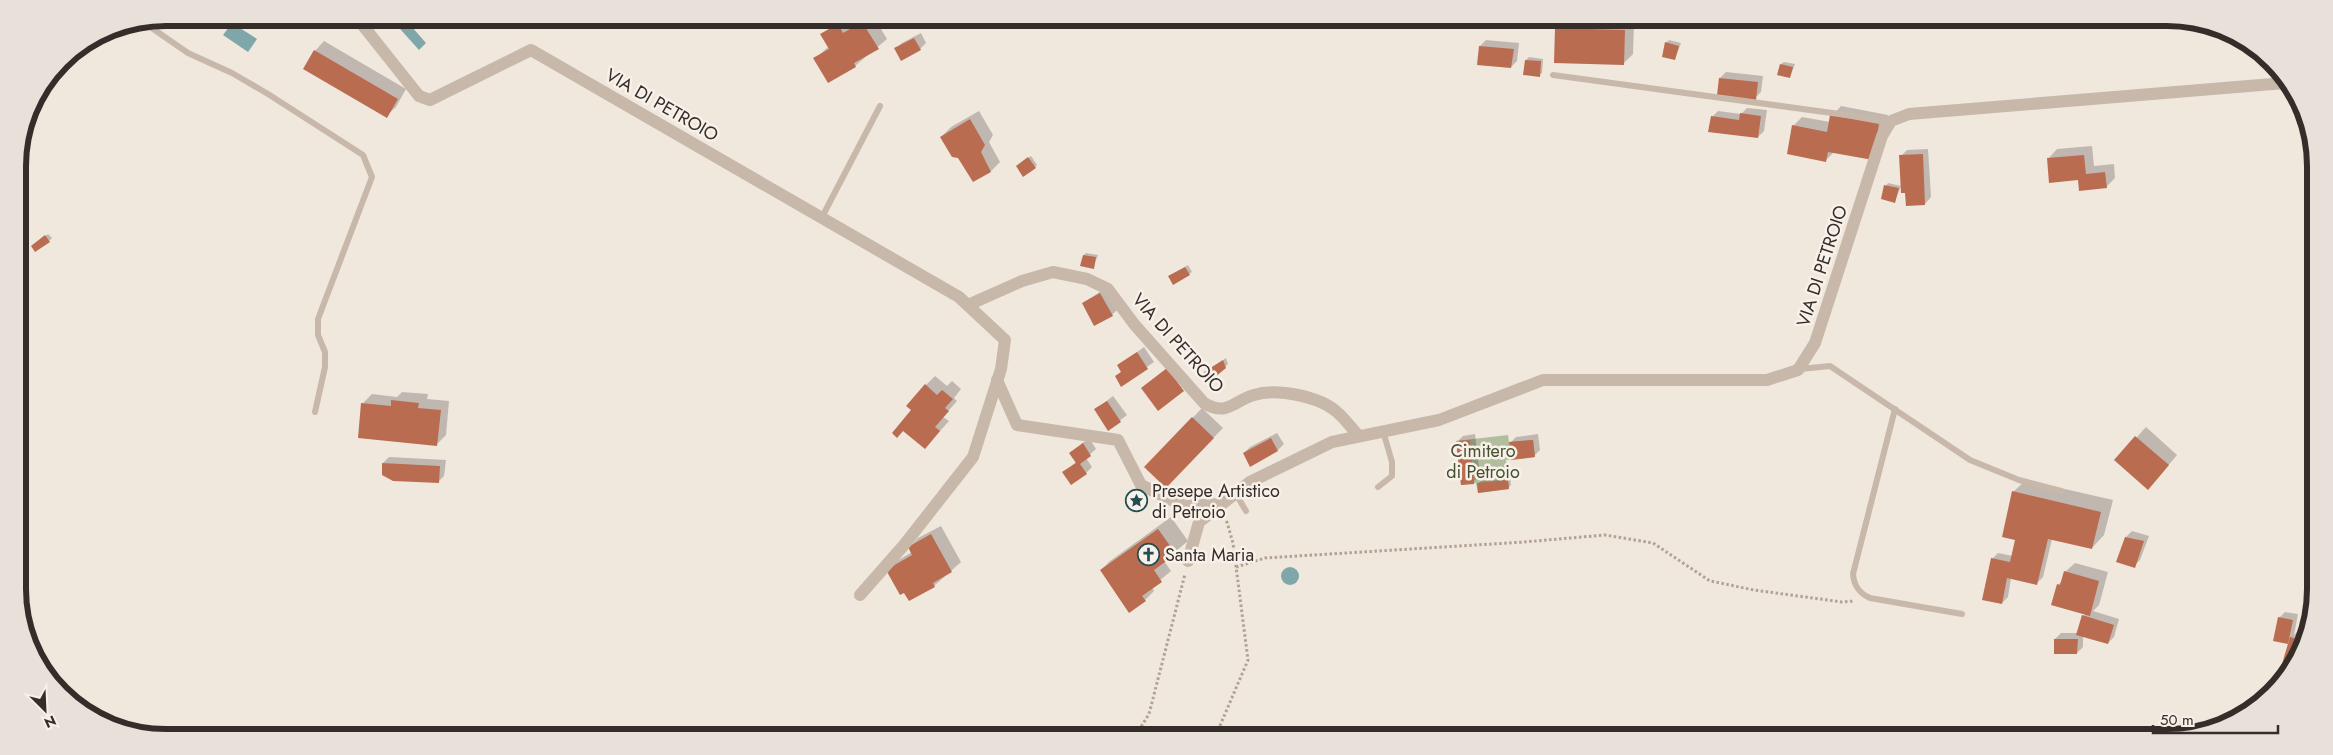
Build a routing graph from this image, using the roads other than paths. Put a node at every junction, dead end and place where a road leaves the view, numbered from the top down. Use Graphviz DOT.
graph roads {
  1 [pos="363,27"];
  2 [pos="151,28"];
  3 [pos="1553,75"];
  4 [pos="2279,84"];
  5 [pos="880,106"];
  6 [pos="1891,121"];
  7 [pos="822,218"];
  8 [pos="968,305"];
  9 [pos="1798,370"];
  10 [pos="998,380"];
  11 [pos="1895,410"];
  12 [pos="315,412"];
  13 [pos="1383,431"];
  14 [pos="1359,436"];
  15 [pos="1378,487"];
  16 [pos="2061,492"];
  17 [pos="1236,494"];
  18 [pos="1222,504"];
  19 [pos="1246,511"];
  20 [pos="1188,561"];
  21 [pos="860,595"];
  22 [pos="1962,614"];
  1 -- 7 [label="street, VIA DI PETROIO"];
  2 -- 12 [label="lane"];
  3 -- 6 [label="lane"];
  4 -- 6 [label="street"];
  5 -- 7 [label="lane"];
  6 -- 9 [label="street, VIA DI PETROIO"];
  7 -- 8 [label="street, VIA DI PETROIO"];
  8 -- 10 [label="street, VIA DI PETROIO"];
  8 -- 14 [label="street, VIA DI PETROIO"];
  9 -- 11 [label="lane"];
  9 -- 13 [label="street"];
  10 -- 18 [label="street"];
  10 -- 21 [label="street, VIA DI PETROIO"];
  11 -- 16 [label="lane"];
  11 -- 22 [label="lane"];
  13 -- 14 [label="street"];
  13 -- 15 [label="lane"];
  14 -- 17 [label="street"];
  17 -- 18 [label="street"];
  17 -- 19 [label="lane"];
  18 -- 20 [label="street"];
}
